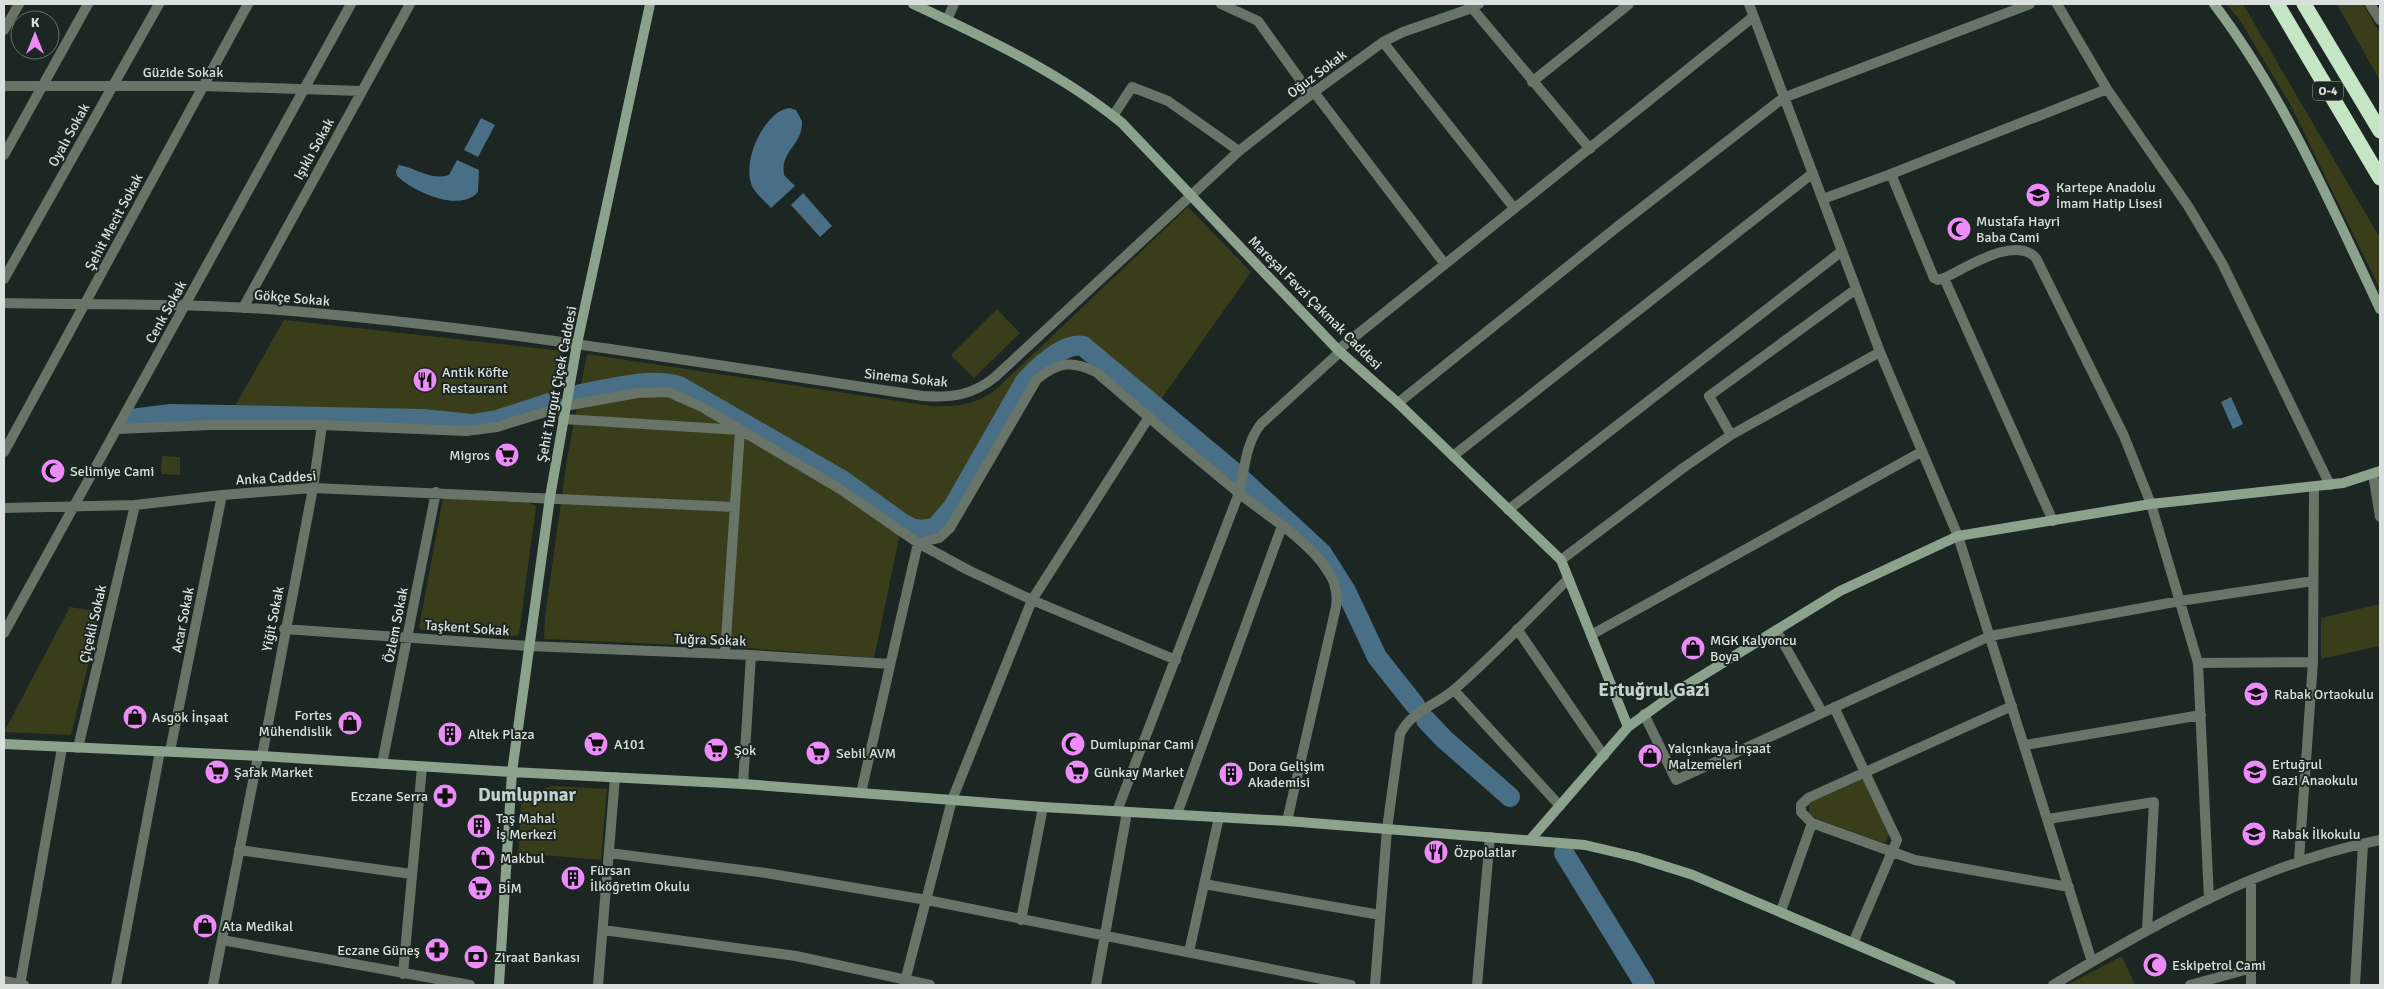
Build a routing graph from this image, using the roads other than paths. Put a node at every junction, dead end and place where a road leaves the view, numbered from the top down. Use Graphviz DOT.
graph roads {
  1 [pos="19,4"];
  2 [pos="88,4"];
  3 [pos="159,4"];
  4 [pos="248,4"];
  5 [pos="351,4"];
  6 [pos="410,4"];
  7 [pos="650,4"];
  8 [pos="913,4"];
  9 [pos="954,4"];
  10 [pos="1221,4"];
  11 [pos="1629,4"];
  12 [pos="1749,4"];
  13 [pos="2030,4"];
  14 [pos="2057,4"];
  15 [pos="2214,4"];
  16 [pos="2277,4"];
  17 [pos="2304,4"];
  18 [pos="2370,4"];
  19 [pos="1475,6"];
  20 [pos="1753,17"];
  21 [pos="947,20"];
  22 [pos="2380,20"];
  23 [pos="4,30"];
  24 [pos="1383,42"];
  25 [pos="1532,82"];
  26 [pos="4,86"];
  27 [pos="43,86"];
  28 [pos="112,86"];
  29 [pos="203,86"];
  30 [pos="306,88"];
  31 [pos="2107,89"];
  32 [pos="362,91"];
  33 [pos="1313,93"];
  34 [pos="1784,98"];
  35 [pos="1114,116"];
  36 [pos="2380,132"];
  37 [pos="1590,149"];
  38 [pos="1239,151"];
  39 [pos="4,155"];
  40 [pos="1813,173"];
  41 [pos="1891,174"];
  42 [pos="2380,178"];
  43 [pos="1190,196"];
  44 [pos="1823,199"];
  45 [pos="1514,208"];
  46 [pos="1842,250"];
  47 [pos="1444,264"];
  48 [pos="1944,278"];
  49 [pos="4,280"];
  50 [pos="1856,289"];
  51 [pos="4,303"];
  52 [pos="84,305"];
  53 [pos="186,305"];
  54 [pos="243,308"];
  55 [pos="2380,309"];
  56 [pos="577,344"];
  57 [pos="1339,351"];
  58 [pos="1880,352"];
  59 [pos="1398,403"];
  60 [pos="565,406"];
  61 [pos="1150,417"];
  62 [pos="563,418"];
  63 [pos="322,425"];
  64 [pos="116,429"];
  65 [pos="740,430"];
  66 [pos="1731,434"];
  67 [pos="4,452"];
  68 [pos="1921,452"];
  69 [pos="1453,456"];
  70 [pos="2377,472"];
  71 [pos="2330,485"];
  72 [pos="2314,487"];
  73 [pos="313,488"];
  74 [pos="436,492"];
  75 [pos="1239,493"];
  76 [pos="222,495"];
  77 [pos="550,498"];
  78 [pos="2152,504"];
  79 [pos="135,505"];
  80 [pos="735,507"];
  81 [pos="4,508"];
  82 [pos="72,508"];
  83 [pos="1508,510"];
  84 [pos="2380,517"];
  85 [pos="2053,521"];
  86 [pos="1282,526"];
  87 [pos="1958,536"];
  88 [pos="918,543"];
  89 [pos="1560,560"];
  90 [pos="1568,579"];
  91 [pos="2314,581"];
  92 [pos="1032,600"];
  93 [pos="2180,601"];
  94 [pos="284,629"];
  95 [pos="1517,629"];
  96 [pos="1776,630"];
  97 [pos="4,633"];
  98 [pos="1591,635"];
  99 [pos="1990,636"];
  100 [pos="408,638"];
  101 [pos="528,646"];
  102 [pos="725,654"];
  103 [pos="750,655"];
  104 [pos="1176,660"];
  105 [pos="2313,662"];
  106 [pos="2198,663"];
  107 [pos="890,664"];
  108 [pos="1454,690"];
  109 [pos="2012,706"];
  110 [pos="1834,707"];
  111 [pos="1822,712"];
  112 [pos="1644,714"];
  113 [pos="2201,715"];
  114 [pos="1628,727"];
  115 [pos="4,744"];
  116 [pos="2026,745"];
  117 [pos="62,748"];
  118 [pos="78,748"];
  119 [pos="165,752"];
  120 [pos="260,756"];
  121 [pos="1604,756"];
  122 [pos="382,764"];
  123 [pos="422,767"];
  124 [pos="512,772"];
  125 [pos="1865,772"];
  126 [pos="615,777"];
  127 [pos="743,784"];
  128 [pos="861,794"];
  129 [pos="952,800"];
  130 [pos="1560,806"];
  131 [pos="1043,807"];
  132 [pos="1122,811"];
  133 [pos="1177,814"];
  134 [pos="1219,817"];
  135 [pos="2048,819"];
  136 [pos="1287,821"];
  137 [pos="1812,823"];
  138 [pos="1387,829"];
  139 [pos="1490,837"];
  140 [pos="1530,840"];
  141 [pos="2380,840"];
  142 [pos="2363,844"];
  143 [pos="240,850"];
  144 [pos="1893,852"];
  145 [pos="609,853"];
  146 [pos="2299,860"];
  147 [pos="411,874"];
  148 [pos="2251,880"];
  149 [pos="1204,884"];
  150 [pos="2068,887"];
  151 [pos="2209,899"];
  152 [pos="927,900"];
  153 [pos="1781,912"];
  154 [pos="1380,916"];
  155 [pos="1021,920"];
  156 [pos="603,930"];
  157 [pos="2147,930"];
  158 [pos="1104,936"];
  159 [pos="222,940"];
  160 [pos="1853,943"];
  161 [pos="1189,952"];
  162 [pos="2092,962"];
  163 [pos="2252,968"];
  164 [pos="403,974"];
  165 [pos="4,981"];
  166 [pos="904,982"];
  167 [pos="22,985"];
  168 [pos="116,985"];
  169 [pos="214,985"];
  170 [pos="470,985"];
  171 [pos="499,985"];
  172 [pos="598,985"];
  173 [pos="930,985"];
  174 [pos="1096,985"];
  175 [pos="1351,985"];
  176 [pos="1375,985"];
  177 [pos="1477,985"];
  178 [pos="1951,985"];
  179 [pos="2053,985"];
  180 [pos="2190,985"];
  181 [pos="2252,985"];
  182 [pos="2355,985"];
  1 -- 23 [label="street"];
  2 -- 27 [label="street"];
  3 -- 28 [label="street, Oyalı Sokak"];
  4 -- 29 [label="street, Şehit Mecit Sokak"];
  5 -- 30 [label="street, Cenk Sokak"];
  6 -- 32 [label="street, Işıklı Sokak"];
  7 -- 56 [label="street, Şehit Turgut Çiçek Caddesi"];
  8 -- 21 [label="street, Mareşal Fevzi Çakmak Caddesi"];
  9 -- 21 [label="street"];
  10 -- 33 [label="street"];
  11 -- 25 [label="street"];
  12 -- 20 [label="street"];
  13 -- 34 [label="street"];
  14 -- 31 [label="street"];
  15 -- 55 [label="street"];
  16 -- 42 [label="highway, O-4"];
  17 -- 36 [label="highway, O-4"];
  18 -- 22 [label="street"];
  19 -- 24 [label="street, Oğuz Sokak"];
  19 -- 25 [label="street"];
  20 -- 34 [label="street"];
  20 -- 37 [label="street"];
  21 -- 35 [label="street, Mareşal Fevzi Çakmak Caddesi"];
  24 -- 33 [label="street, Oğuz Sokak"];
  24 -- 45 [label="street"];
  25 -- 37 [label="street"];
  26 -- 27 [label="street, Güzide Sokak"];
  27 -- 28 [label="street, Güzide Sokak"];
  27 -- 39 [label="street"];
  28 -- 29 [label="street, Güzide Sokak"];
  28 -- 49 [label="street, Oyalı Sokak"];
  29 -- 30 [label="street, Güzide Sokak"];
  29 -- 52 [label="street, Şehit Mecit Sokak"];
  30 -- 32 [label="street, Güzide Sokak"];
  30 -- 53 [label="street, Cenk Sokak"];
  31 -- 41 [label="street"];
  31 -- 71 [label="street"];
  32 -- 54 [label="street, Işıklı Sokak"];
  33 -- 38 [label="street, Oğuz Sokak"];
  33 -- 47 [label="street"];
  34 -- 40 [label="street"];
  34 -- 59 [label="street"];
  35 -- 38 [label="street"];
  35 -- 43 [label="street, Mareşal Fevzi Çakmak Caddesi"];
  37 -- 45 [label="street"];
  38 -- 43 [label="street, Oğuz Sokak"];
  40 -- 44 [label="street"];
  40 -- 69 [label="street"];
  41 -- 44 [label="street"];
  41 -- 48 [label="street"];
  43 -- 56 [label="street, Sinema Sokak"];
  43 -- 57 [label="street, Mareşal Fevzi Çakmak Caddesi"];
  44 -- 46 [label="street"];
  45 -- 47 [label="street"];
  46 -- 50 [label="street"];
  46 -- 83 [label="street"];
  47 -- 57 [label="street"];
  48 -- 78 [label="street"];
  48 -- 85 [label="street"];
  50 -- 58 [label="street"];
  50 -- 66 [label="street"];
  51 -- 52 [label="street, Gökçe Sokak"];
  52 -- 53 [label="street, Gökçe Sokak"];
  52 -- 67 [label="street, Şehit Mecit Sokak"];
  53 -- 54 [label="street, Gökçe Sokak"];
  53 -- 64 [label="street, Cenk Sokak"];
  54 -- 56 [label="street, Gökçe Sokak"];
  56 -- 60 [label="street, Şehit Turgut Çiçek Caddesi"];
  57 -- 59 [label="street, Mareşal Fevzi Çakmak Caddesi"];
  57 -- 75 [label="street"];
  58 -- 66 [label="street"];
  58 -- 68 [label="street"];
  59 -- 69 [label="street, Mareşal Fevzi Çakmak Caddesi"];
  60 -- 62 [label="street, Şehit Turgut Çiçek Caddesi"];
  60 -- 63 [label="street"];
  60 -- 65 [label="street"];
  61 -- 75 [label="street"];
  61 -- 88 [label="street"];
  61 -- 92 [label="street"];
  62 -- 65 [label="street"];
  62 -- 77 [label="street, Şehit Turgut Çiçek Caddesi"];
  63 -- 64 [label="street"];
  63 -- 73 [label="street, Yiğit Sokak"];
  64 -- 82 [label="street, Cenk Sokak"];
  65 -- 80 [label="street"];
  65 -- 88 [label="street"];
  66 -- 89 [label="street"];
  68 -- 87 [label="street"];
  68 -- 98 [label="street"];
  69 -- 83 [label="street, Mareşal Fevzi Çakmak Caddesi"];
  70 -- 71 [label="street"];
  70 -- 84 [label="street"];
  71 -- 72 [label="street"];
  72 -- 78 [label="street"];
  72 -- 91 [label="street"];
  73 -- 74 [label="street, Anka Caddesi"];
  73 -- 76 [label="street, Anka Caddesi"];
  73 -- 94 [label="street, Yiğit Sokak"];
  74 -- 77 [label="street, Anka Caddesi"];
  74 -- 100 [label="street, Özlem Sokak"];
  75 -- 86 [label="street"];
  75 -- 104 [label="street"];
  76 -- 79 [label="street, Anka Caddesi"];
  76 -- 119 [label="street, Acar Sokak"];
  77 -- 80 [label="street, Anka Caddesi"];
  77 -- 101 [label="street, Şehit Turgut Çiçek Caddesi"];
  78 -- 85 [label="street"];
  78 -- 93 [label="street"];
  79 -- 82 [label="street, Anka Caddesi"];
  79 -- 118 [label="street, Çiçekli Sokak"];
  80 -- 102 [label="street"];
  81 -- 82 [label="street, Anka Caddesi"];
  82 -- 97 [label="street, Cenk Sokak"];
  83 -- 89 [label="street, Mareşal Fevzi Çakmak Caddesi"];
  85 -- 87 [label="street"];
  86 -- 133 [label="street"];
  86 -- 136 [label="street"];
  87 -- 96 [label="street"];
  87 -- 99 [label="street"];
  88 -- 92 [label="street"];
  88 -- 107 [label="street"];
  89 -- 90 [label="street, Mareşal Fevzi Çakmak Caddesi"];
  90 -- 95 [label="street"];
  90 -- 98 [label="street, Mareşal Fevzi Çakmak Caddesi"];
  91 -- 93 [label="street"];
  91 -- 105 [label="street"];
  92 -- 104 [label="street"];
  92 -- 129 [label="street"];
  93 -- 99 [label="street"];
  93 -- 106 [label="street"];
  94 -- 100 [label="street, Taşkent Sokak"];
  94 -- 120 [label="street, Yiğit Sokak"];
  95 -- 108 [label="street"];
  95 -- 121 [label="street"];
  96 -- 111 [label="street"];
  96 -- 112 [label="street"];
  98 -- 114 [label="street, Mareşal Fevzi Çakmak Caddesi"];
  99 -- 109 [label="street"];
  99 -- 110 [label="street"];
  100 -- 101 [label="street, Taşkent Sokak"];
  100 -- 122 [label="street, Özlem Sokak"];
  101 -- 102 [label="street, Tuğra Sokak"];
  101 -- 124 [label="street, Şehit Turgut Çiçek Caddesi"];
  102 -- 103 [label="street, Tuğra Sokak"];
  103 -- 107 [label="street, Tuğra Sokak"];
  103 -- 127 [label="street"];
  104 -- 132 [label="street"];
  105 -- 106 [label="street"];
  105 -- 146 [label="street"];
  106 -- 113 [label="street"];
  107 -- 128 [label="street"];
  108 -- 130 [label="street"];
  108 -- 138 [label="street"];
  109 -- 116 [label="street"];
  109 -- 125 [label="street"];
  110 -- 111 [label="street"];
  110 -- 125 [label="street"];
  111 -- 112 [label="street"];
  112 -- 114 [label="street"];
  113 -- 116 [label="street"];
  113 -- 151 [label="street"];
  114 -- 121 [label="street"];
  115 -- 117 [label="street"];
  116 -- 135 [label="street"];
  117 -- 118 [label="street"];
  117 -- 167 [label="street"];
  118 -- 119 [label="street"];
  119 -- 120 [label="street"];
  119 -- 168 [label="street, Acar Sokak"];
  120 -- 122 [label="street"];
  120 -- 143 [label="street, Yiğit Sokak"];
  121 -- 130 [label="street"];
  122 -- 123 [label="street"];
  123 -- 124 [label="street"];
  123 -- 147 [label="street"];
  124 -- 126 [label="street"];
  124 -- 171 [label="street, Şehit Turgut Çiçek Caddesi"];
  125 -- 137 [label="street"];
  125 -- 144 [label="street"];
  126 -- 127 [label="street"];
  126 -- 145 [label="street"];
  127 -- 128 [label="street"];
  128 -- 129 [label="street"];
  129 -- 131 [label="street"];
  129 -- 152 [label="street"];
  130 -- 140 [label="street"];
  131 -- 132 [label="street"];
  131 -- 155 [label="street"];
  132 -- 133 [label="street"];
  132 -- 158 [label="street"];
  133 -- 134 [label="street"];
  134 -- 136 [label="street"];
  134 -- 149 [label="street"];
  135 -- 150 [label="street"];
  135 -- 157 [label="street"];
  136 -- 138 [label="street"];
  137 -- 144 [label="street"];
  137 -- 153 [label="street"];
  138 -- 139 [label="street"];
  138 -- 154 [label="street"];
  139 -- 140 [label="street"];
  139 -- 177 [label="street"];
  140 -- 153 [label="street"];
  141 -- 142 [label="street"];
  142 -- 146 [label="street"];
  142 -- 182 [label="street"];
  143 -- 147 [label="street"];
  143 -- 159 [label="street, Yiğit Sokak"];
  144 -- 150 [label="street"];
  144 -- 160 [label="street"];
  145 -- 152 [label="street"];
  145 -- 156 [label="street"];
  146 -- 148 [label="street"];
  147 -- 164 [label="street"];
  148 -- 151 [label="street"];
  148 -- 163 [label="street"];
  149 -- 154 [label="street"];
  149 -- 161 [label="street"];
  150 -- 162 [label="street"];
  151 -- 157 [label="street"];
  152 -- 155 [label="street"];
  152 -- 166 [label="street"];
  153 -- 160 [label="street"];
  154 -- 176 [label="street"];
  155 -- 158 [label="street"];
  156 -- 166 [label="street"];
  156 -- 172 [label="street"];
  157 -- 162 [label="street"];
  158 -- 161 [label="street"];
  158 -- 174 [label="street"];
  159 -- 164 [label="street"];
  159 -- 169 [label="street, Yiğit Sokak"];
  160 -- 178 [label="street"];
  161 -- 175 [label="street"];
  162 -- 179 [label="street"];
  163 -- 180 [label="street"];
  163 -- 181 [label="street"];
  164 -- 170 [label="street"];
  165 -- 167 [label="street"];
  166 -- 173 [label="street"];
}
